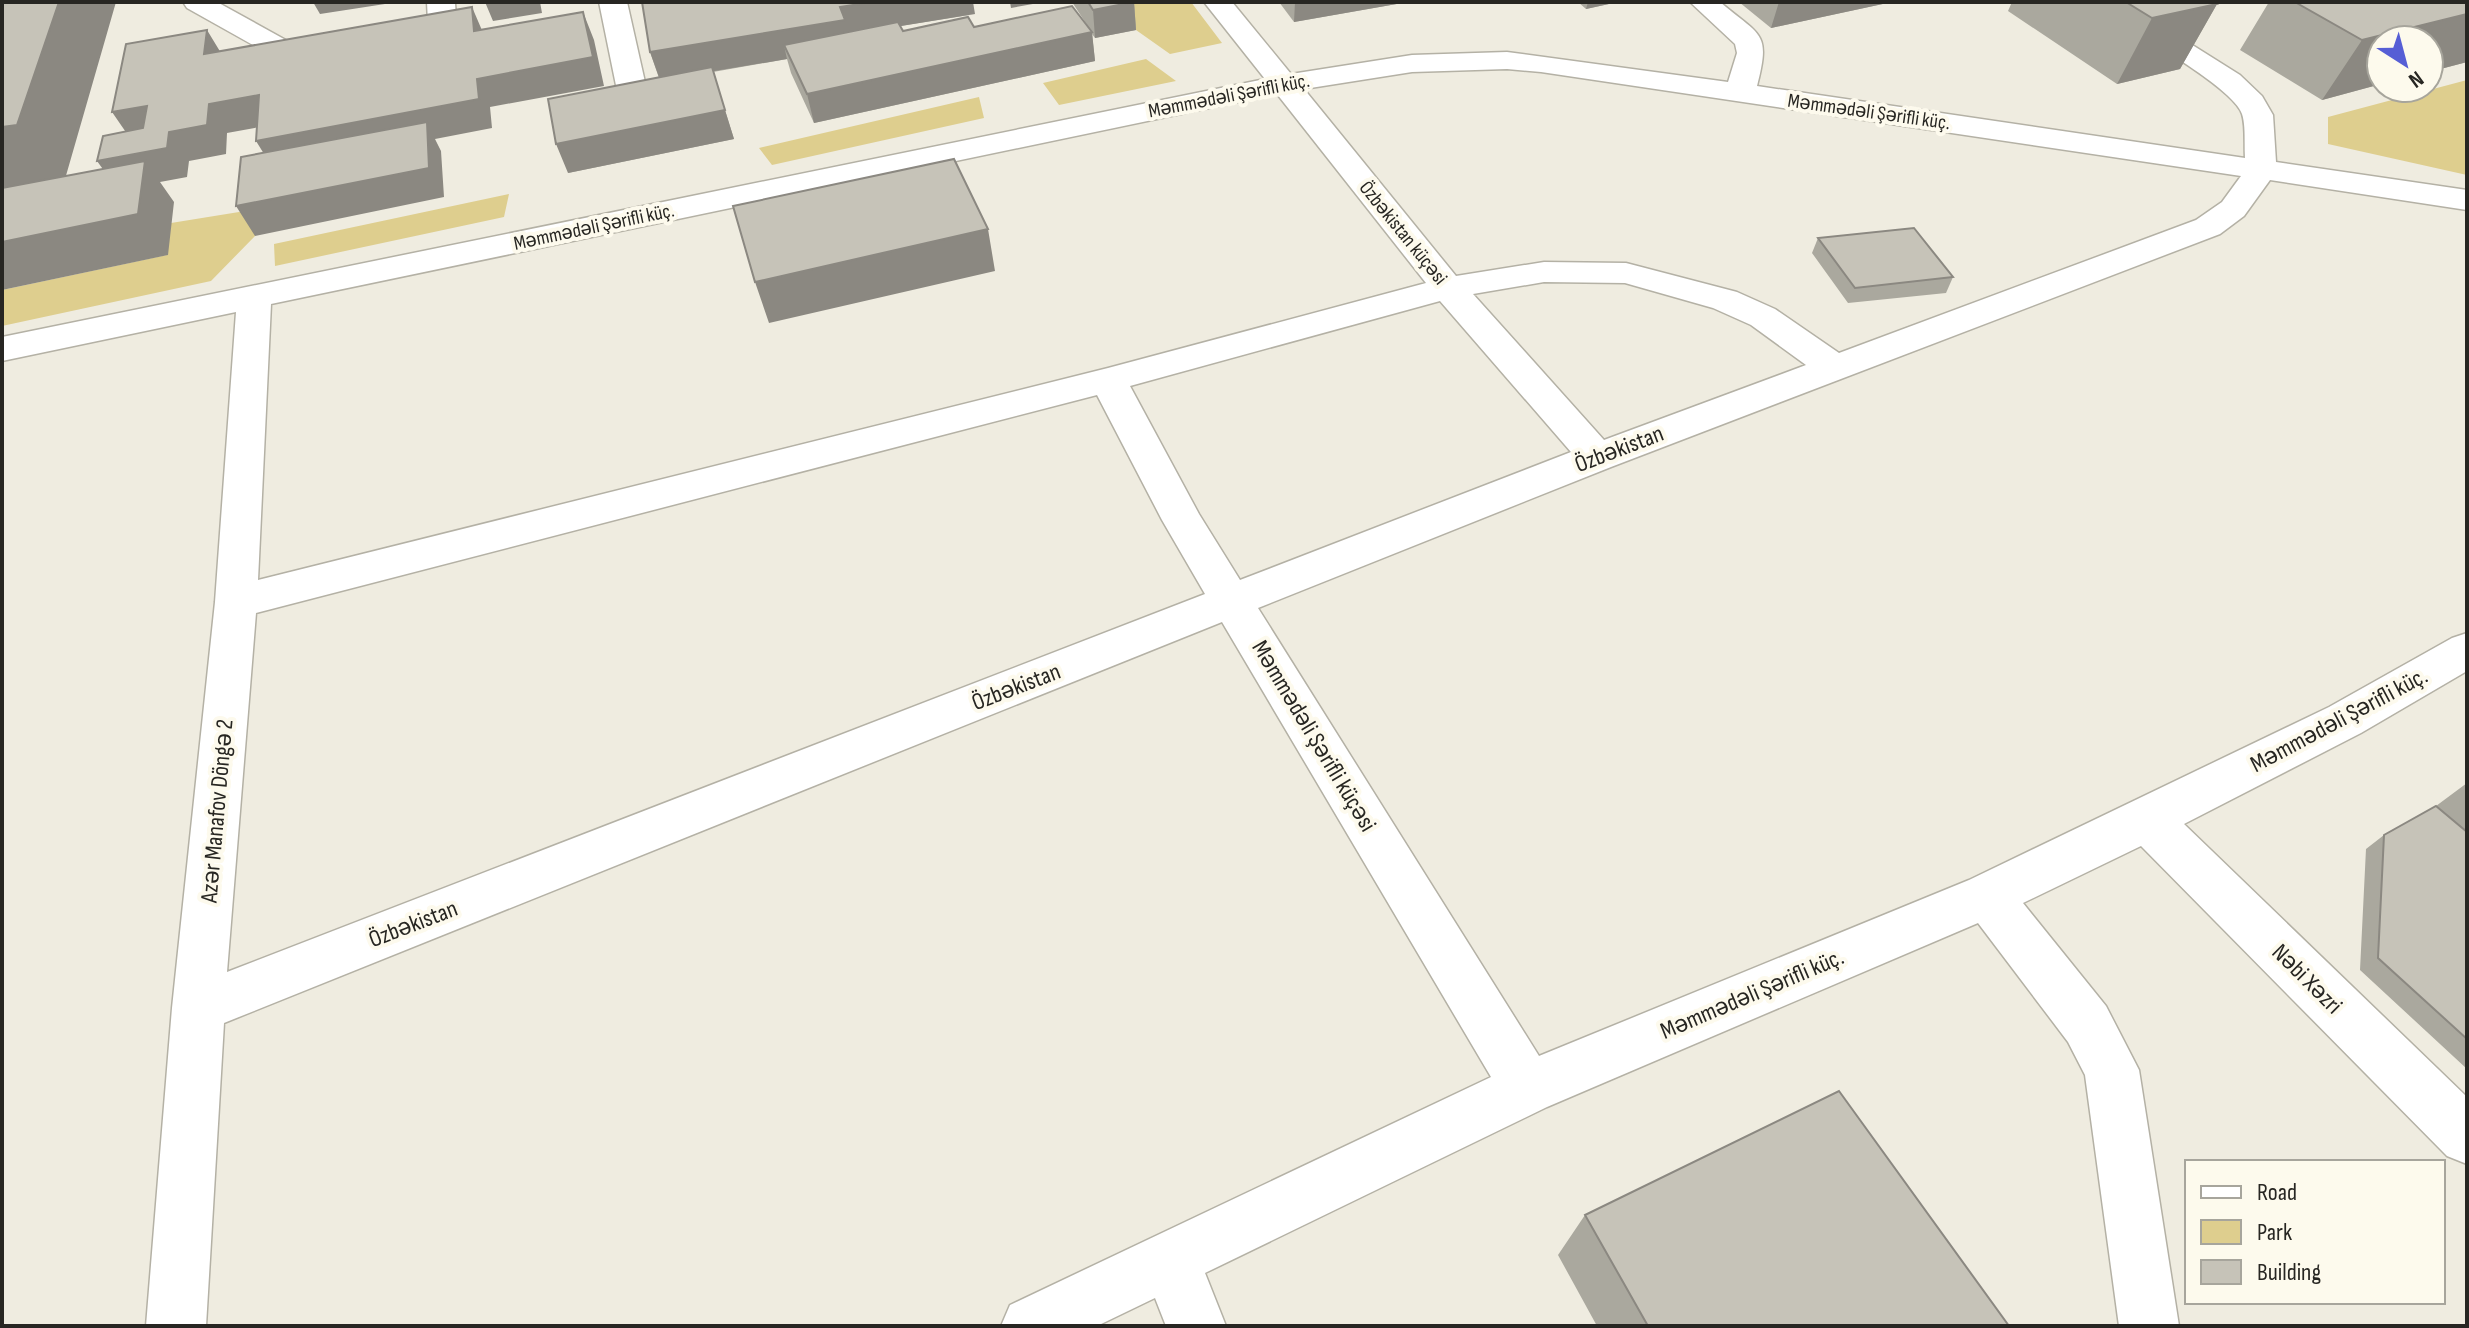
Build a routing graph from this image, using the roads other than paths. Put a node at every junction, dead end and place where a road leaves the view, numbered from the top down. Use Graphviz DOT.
graph roads {
  1 [pos="197,2"];
  2 [pos="441,2"];
  3 [pos="613,2"];
  4 [pos="1218,2"];
  5 [pos="1704,2"];
  6 [pos="2148,2"];
  7 [pos="2111,6"];
  8 [pos="1284,84"];
  9 [pos="1740,93"];
  10 [pos="634,100"];
  11 [pos="2261,170"];
  12 [pos="2467,200"];
  13 [pos="1448,288"];
  14 [pos="254,297"];
  15 [pos="2,349"];
  16 [pos="1834,367"];
  17 [pos="1108,380"];
  18 [pos="1597,457"];
  19 [pos="236,602"];
  20 [pos="1233,602"];
  21 [pos="2467,650"];
  22 [pos="2147,820"];
  23 [pos="1987,896"];
  24 [pos="198,1008"];
  25 [pos="1528,1088"];
  26 [pos="2467,1136"];
  27 [pos="1169,1258"];
  28 [pos="176,1326"];
  29 [pos="1031,1326"];
  30 [pos="1196,1326"];
  31 [pos="2149,1326"];
  1 -- 2 [label="street"];
  3 -- 10 [label="street"];
  4 -- 8 [label="street, Özbəkistan küçəsi"];
  5 -- 9 [label="street"];
  6 -- 7 [label="street"];
  7 -- 11 [label="street"];
  8 -- 9 [label="street, Məmmədəli Şərifli küç."];
  8 -- 13 [label="street, Özbəkistan küçəsi"];
  8 -- 14 [label="street, Məmmədəli Şərifli küç."];
  9 -- 11 [label="street, Məmmədəli Şərifli küç."];
  11 -- 12 [label="street, Məmmədəli Şərifli küç."];
  11 -- 16 [label="street, Özbəkistan"];
  13 -- 16 [label="street"];
  13 -- 17 [label="street"];
  13 -- 18 [label="street, Özbəkistan küçəsi"];
  14 -- 15 [label="street, Məmmədəli Şərifli küç."];
  14 -- 19 [label="street, Azər Manafov Döngə 2"];
  16 -- 18 [label="street, Özbəkistan"];
  17 -- 19 [label="street"];
  17 -- 20 [label="street, Məmmədəli Şərifli küçəsi"];
  18 -- 20 [label="street, Özbəkistan"];
  19 -- 24 [label="street, Azər Manafov Döngə 2"];
  20 -- 24 [label="street, Özbəkistan"];
  20 -- 25 [label="street, Məmmədəli Şərifli küçəsi"];
  21 -- 22 [label="street, Məmmədəli Şərifli küç."];
  22 -- 23 [label="street, Məmmədəli Şərifli küç."];
  22 -- 26 [label="street, Nəbi Xəzri"];
  23 -- 25 [label="street, Məmmədəli Şərifli küç."];
  23 -- 31 [label="street"];
  24 -- 28 [label="street, Azər Manafov Döngə 2"];
  25 -- 27 [label="street, Məmmədəli Şərifli küç."];
  27 -- 29 [label="street, Məmmədəli Şərifli küç."];
  27 -- 30 [label="street"];
}
